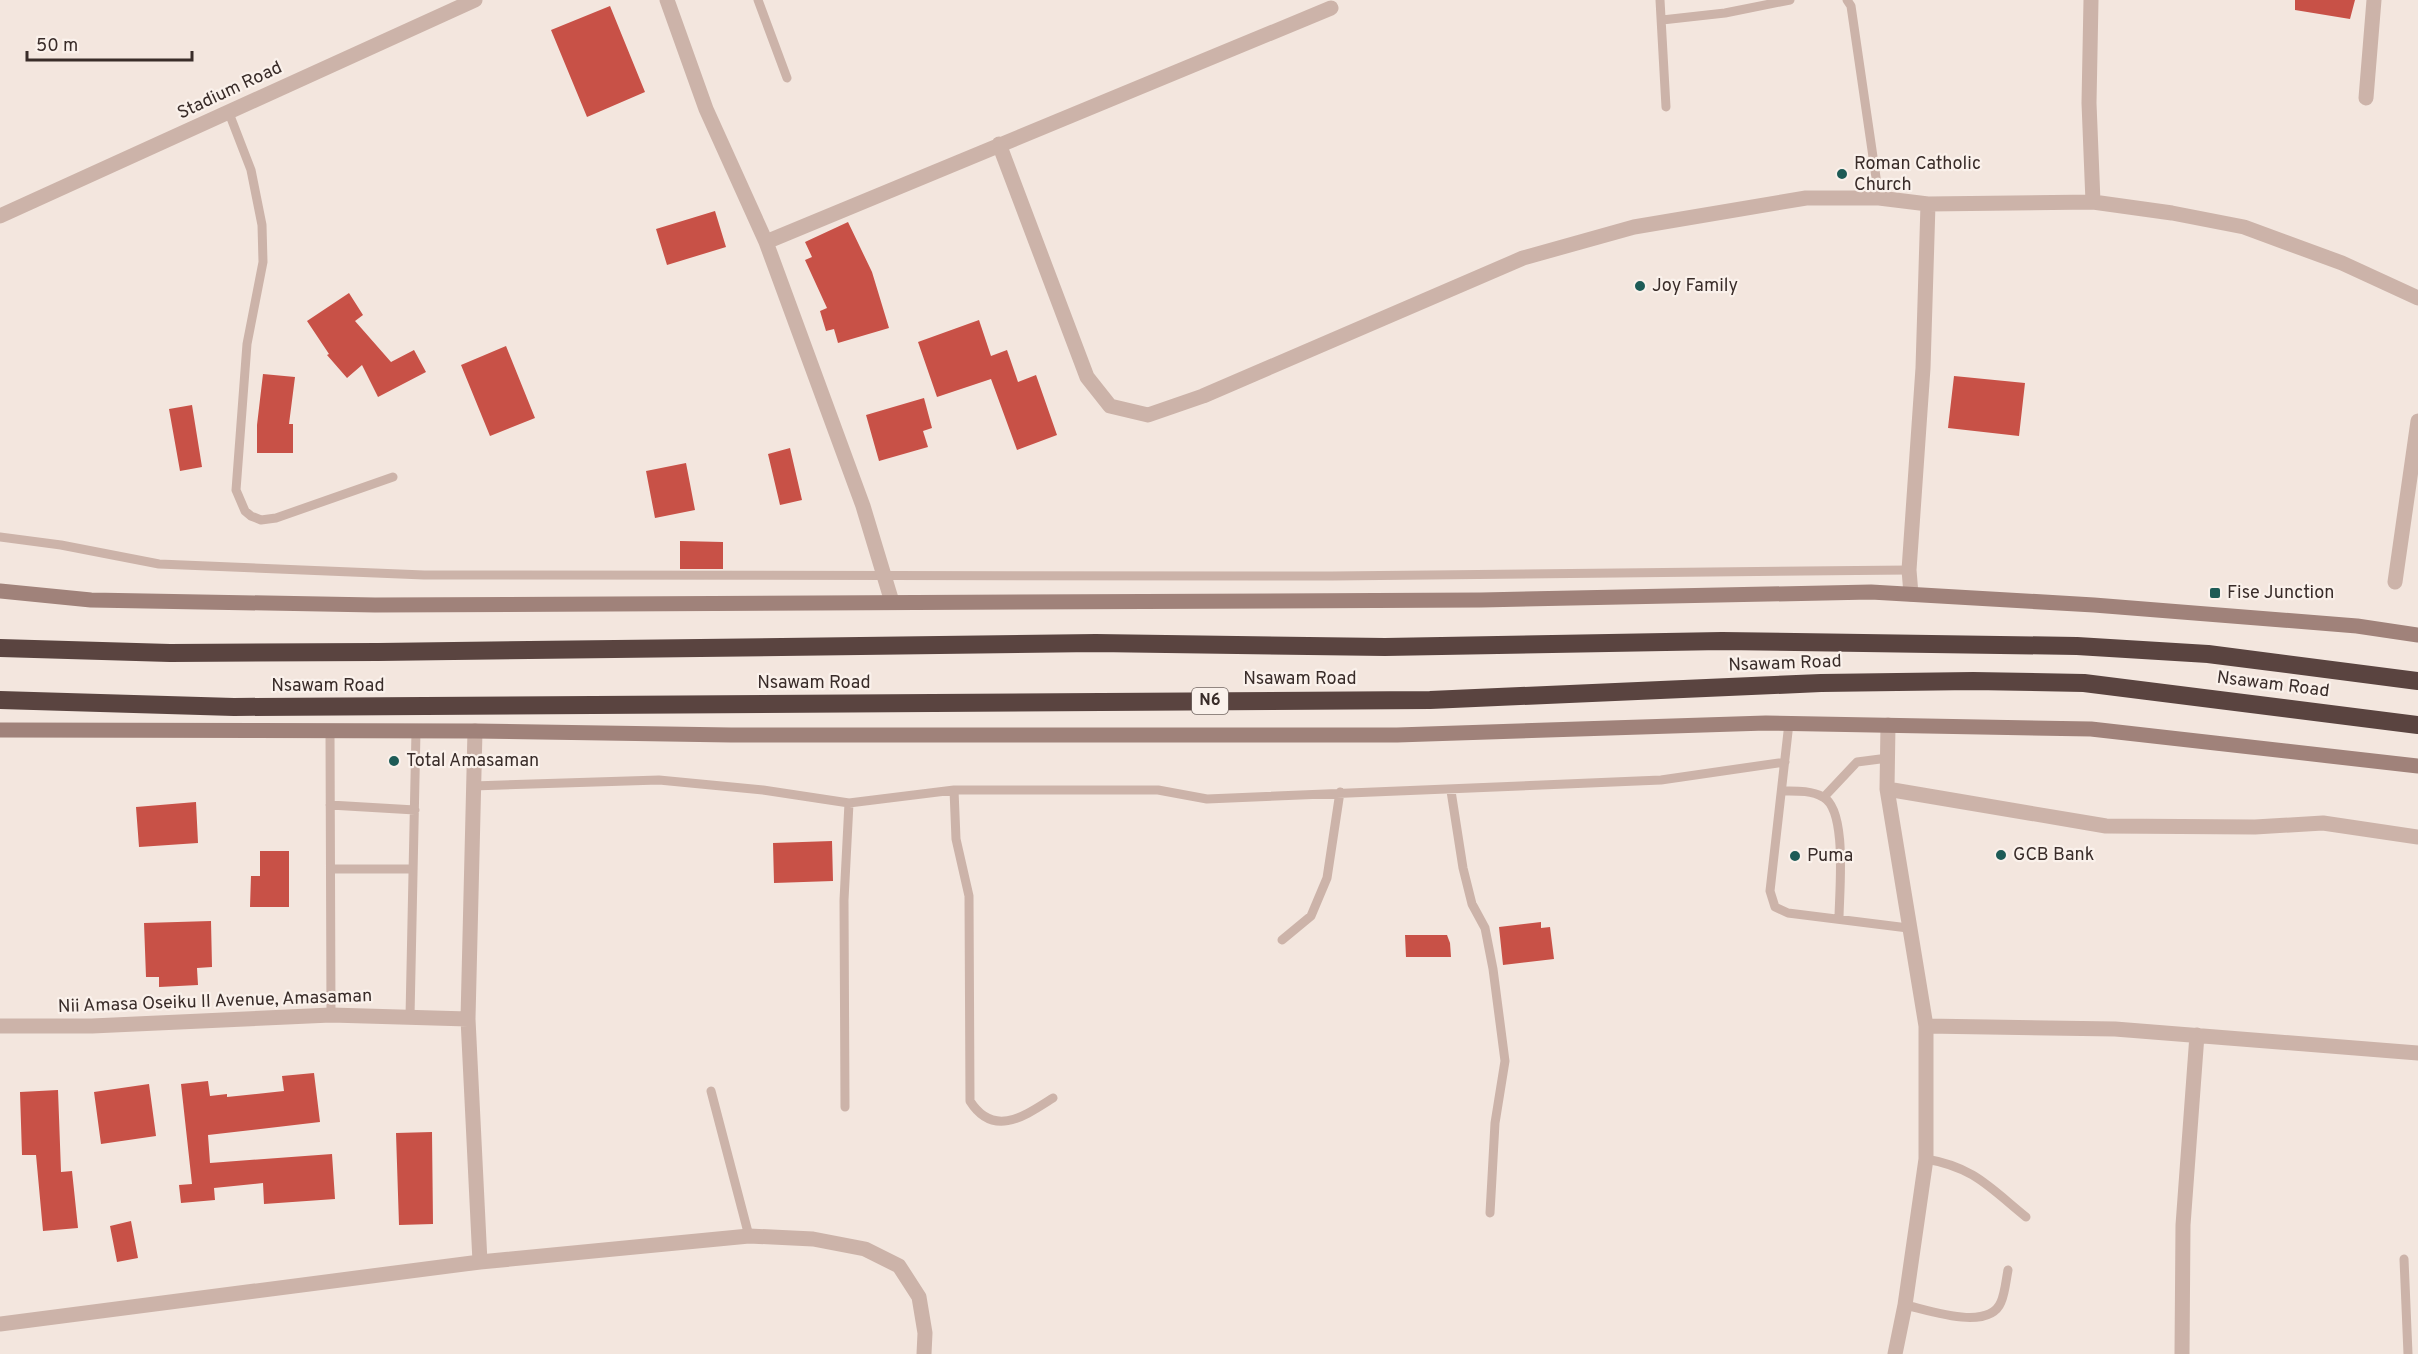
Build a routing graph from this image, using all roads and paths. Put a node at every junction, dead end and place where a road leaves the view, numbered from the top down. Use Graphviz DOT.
graph roads {
  1 [pos="476,0"];
  2 [pos="667,0"];
  3 [pos="758,0"];
  4 [pos="1660,0"];
  5 [pos="1790,0"];
  6 [pos="1846,0"];
  7 [pos="2091,0"];
  8 [pos="2374,0"];
  9 [pos="1331,8"];
  10 [pos="1662,20"];
  11 [pos="787,78"];
  12 [pos="2366,98"];
  13 [pos="1666,107"];
  14 [pos="229,113"];
  15 [pos="999,144"];
  16 [pos="1879,198"];
  17 [pos="2093,202"];
  18 [pos="1928,204"];
  19 [pos="0,216"];
  20 [pos="766,242"];
  21 [pos="2418,298"];
  22 [pos="2418,422"];
  23 [pos="393,477"];
  24 [pos="0,537"];
  25 [pos="1910,570"];
  26 [pos="884,574"];
  27 [pos="2395,582"];
  28 [pos="0,591"];
  29 [pos="1911,594"];
  30 [pos="892,603"];
  31 [pos="2418,635"];
  32 [pos="0,648"];
  33 [pos="2418,681"];
  34 [pos="0,700"];
  35 [pos="1790,723"];
  36 [pos="1888,725"];
  37 [pos="2418,725"];
  38 [pos="0,730"];
  39 [pos="330,731"];
  40 [pos="416,731"];
  41 [pos="475,731"];
  42 [pos="1888,758"];
  43 [pos="1785,762"];
  44 [pos="2418,766"];
  45 [pos="473,786"];
  46 [pos="1887,789"];
  47 [pos="954,790"];
  48 [pos="1451,791"];
  49 [pos="1782,791"];
  50 [pos="1340,792"];
  51 [pos="1824,797"];
  52 [pos="849,803"];
  53 [pos="330,805"];
  54 [pos="415,810"];
  55 [pos="2418,837"];
  56 [pos="331,868"];
  57 [pos="414,869"];
  58 [pos="1839,920"];
  59 [pos="1908,928"];
  60 [pos="1282,940"];
  61 [pos="331,1015"];
  62 [pos="410,1017"];
  63 [pos="468,1019"];
  64 [pos="0,1026"];
  65 [pos="1926,1026"];
  66 [pos="2197,1035"];
  67 [pos="2418,1053"];
  68 [pos="711,1091"];
  69 [pos="1053,1098"];
  70 [pos="845,1107"];
  71 [pos="1926,1159"];
  72 [pos="1490,1213"];
  73 [pos="2026,1217"];
  74 [pos="750,1236"];
  75 [pos="2404,1259"];
  76 [pos="480,1262"];
  77 [pos="2008,1270"];
  78 [pos="1905,1305"];
  79 [pos="0,1324"];
  80 [pos="924,1354"];
  81 [pos="1895,1354"];
  82 [pos="2182,1354"];
  83 [pos="2408,1354"];
  1 -- 14 [label="street, Stadium Road"];
  2 -- 20 [label="street"];
  3 -- 11 [label="lane"];
  4 -- 10 [label="lane"];
  5 -- 10 [label="lane"];
  6 -- 16 [label="lane"];
  7 -- 17 [label="street"];
  8 -- 12 [label="street"];
  9 -- 15 [label="street"];
  10 -- 13 [label="lane"];
  14 -- 19 [label="street, Stadium Road"];
  14 -- 23 [label="lane"];
  15 -- 16 [label="street"];
  15 -- 20 [label="street"];
  16 -- 18 [label="street"];
  17 -- 18 [label="street"];
  17 -- 21 [label="street"];
  18 -- 25 [label="street"];
  20 -- 26 [label="street"];
  22 -- 27 [label="street"];
  24 -- 26 [label="lane"];
  25 -- 26 [label="lane"];
  25 -- 29 [label="street"];
  26 -- 30 [label="street"];
  28 -- 30 [label="main road"];
  29 -- 30 [label="main road"];
  29 -- 31 [label="main road"];
  32 -- 33 [label="highway, Nsawam Road"];
  34 -- 37 [label="highway, Nsawam Road / N6"];
  35 -- 36 [label="main road"];
  35 -- 41 [label="main road"];
  35 -- 43 [label="lane"];
  36 -- 42 [label="street"];
  36 -- 44 [label="main road"];
  38 -- 39 [label="main road"];
  39 -- 40 [label="main road"];
  39 -- 53 [label="lane"];
  40 -- 41 [label="main road"];
  40 -- 54 [label="lane"];
  41 -- 45 [label="street"];
  42 -- 46 [label="street"];
  42 -- 51 [label="lane"];
  43 -- 48 [label="lane"];
  43 -- 49 [label="lane"];
  45 -- 52 [label="lane"];
  45 -- 63 [label="street"];
  46 -- 55 [label="street"];
  46 -- 59 [label="street"];
  47 -- 50 [label="lane"];
  47 -- 52 [label="lane"];
  47 -- 69 [label="lane"];
  48 -- 50 [label="lane"];
  48 -- 72 [label="lane"];
  49 -- 51 [label="lane"];
  49 -- 58 [label="lane"];
  50 -- 60 [label="lane"];
  51 -- 58 [label="lane"];
  52 -- 70 [label="lane"];
  53 -- 54 [label="lane"];
  53 -- 56 [label="lane"];
  54 -- 57 [label="lane"];
  56 -- 57 [label="lane"];
  56 -- 61 [label="lane"];
  57 -- 62 [label="lane"];
  58 -- 59 [label="lane"];
  59 -- 65 [label="street"];
  61 -- 62 [label="street, Nii Amasa Oseiku II Avenue, Amasaman"];
  61 -- 64 [label="street, Nii Amasa Oseiku II Avenue, Amasaman"];
  62 -- 63 [label="street, Nii Amasa Oseiku II Avenue, Amasaman"];
  63 -- 76 [label="street"];
  65 -- 66 [label="street"];
  65 -- 71 [label="street"];
  66 -- 67 [label="street"];
  66 -- 82 [label="street"];
  68 -- 74 [label="lane"];
  71 -- 73 [label="lane"];
  71 -- 78 [label="street"];
  74 -- 76 [label="street"];
  74 -- 80 [label="street"];
  75 -- 83 [label="lane"];
  76 -- 79 [label="street"];
  77 -- 78 [label="lane"];
  78 -- 81 [label="street"];
}
